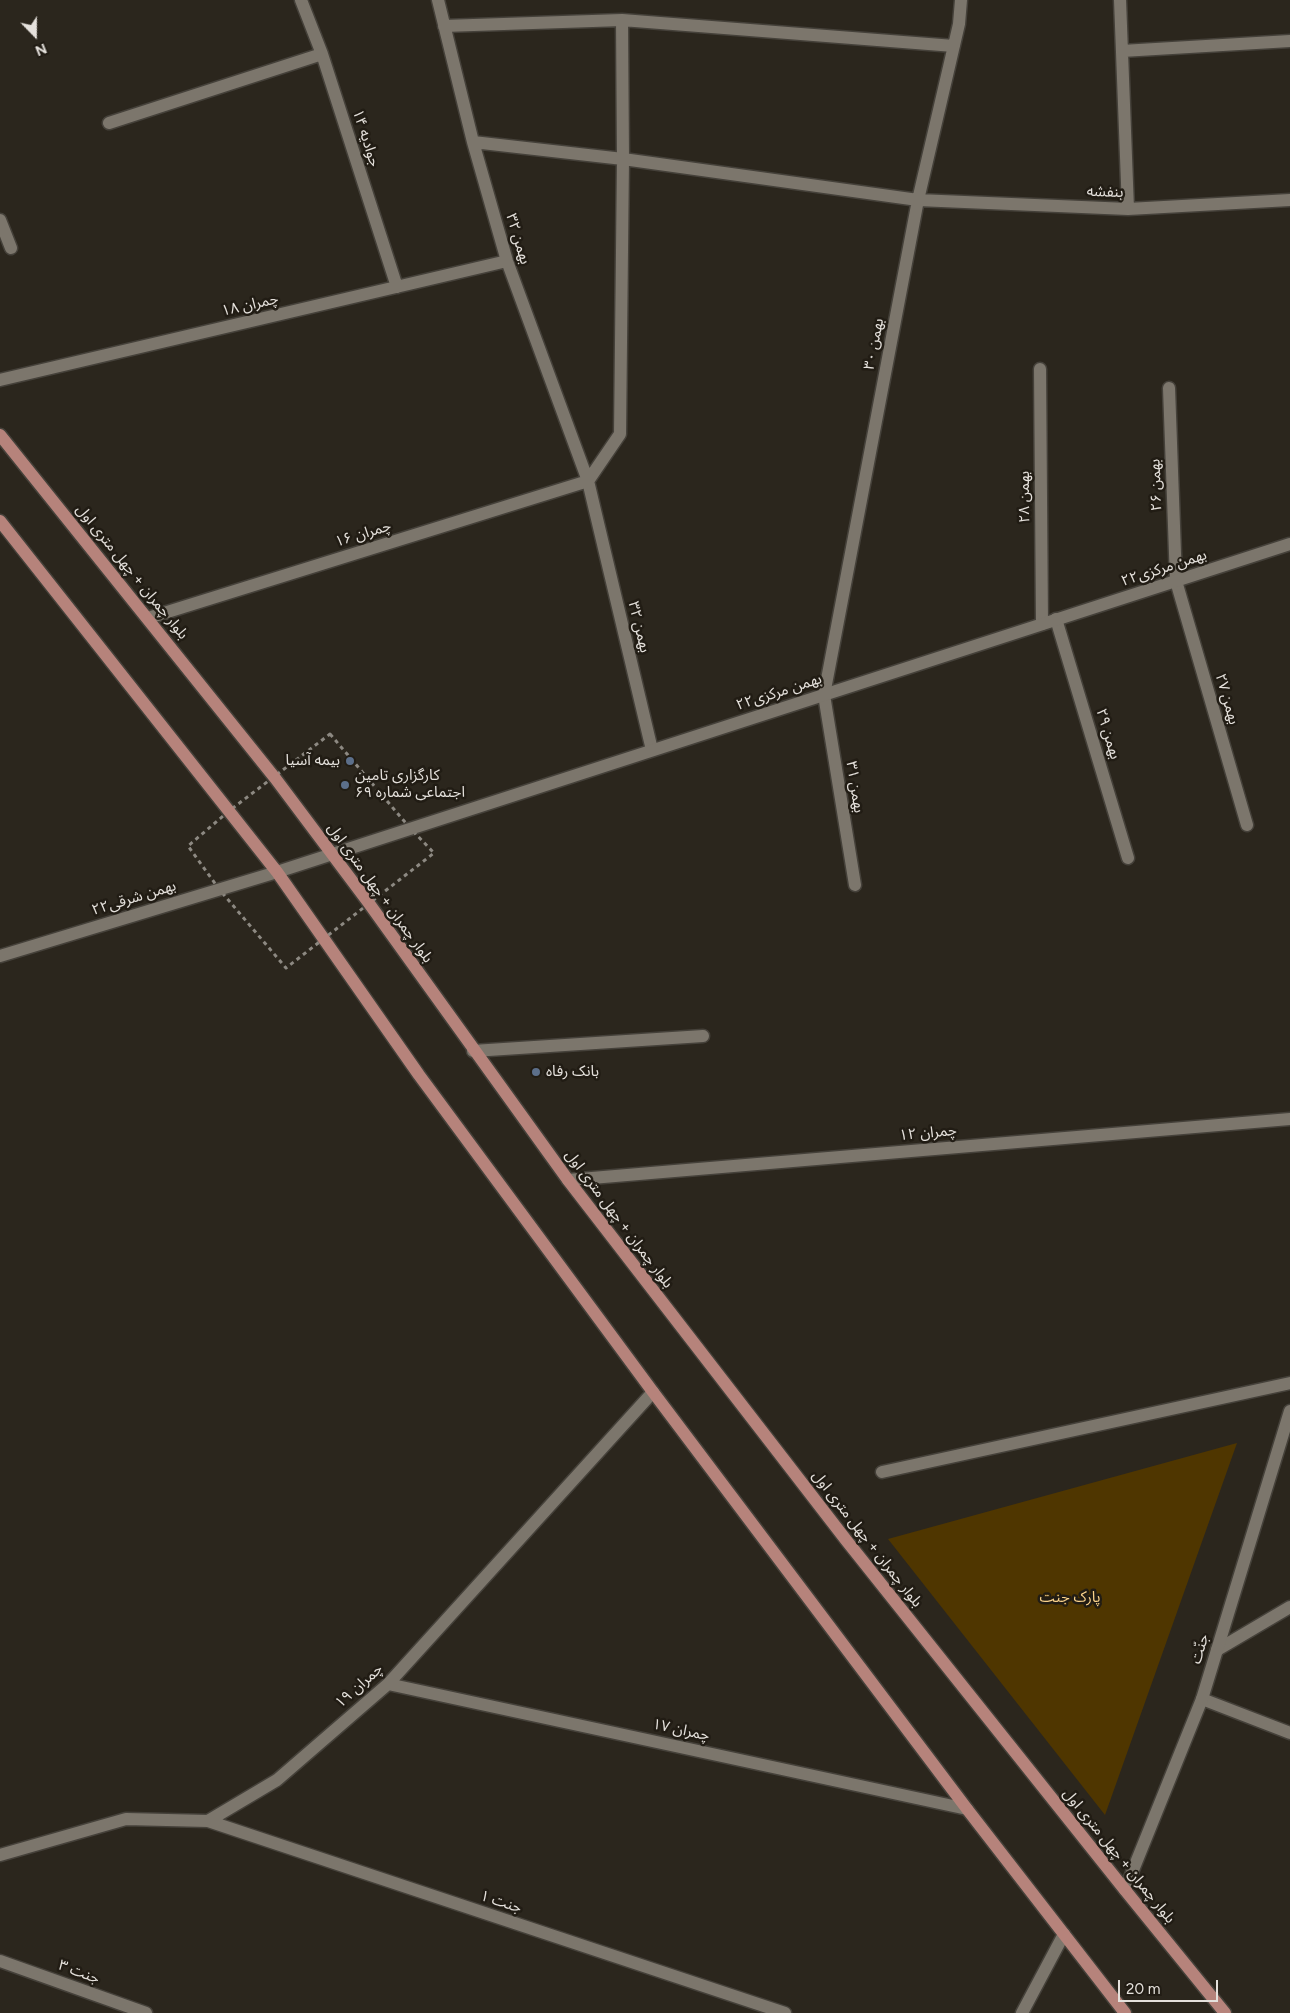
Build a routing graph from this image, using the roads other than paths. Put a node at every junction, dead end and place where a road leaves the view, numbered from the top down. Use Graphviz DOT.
graph roads {
  1 [pos="300,0"];
  2 [pos="438,0"];
  3 [pos="960,0"];
  4 [pos="1120,0"];
  5 [pos="622,20"];
  6 [pos="444,26"];
  7 [pos="1290,41"];
  8 [pos="954,46"];
  9 [pos="1122,50"];
  10 [pos="322,54"];
  11 [pos="109,123"];
  12 [pos="473,142"];
  13 [pos="623,159"];
  14 [pos="918,200"];
  15 [pos="1290,200"];
  16 [pos="1128,209"];
  17 [pos="0,220"];
  18 [pos="11,248"];
  19 [pos="507,261"];
  20 [pos="397,287"];
  21 [pos="1040,369"];
  22 [pos="0,380"];
  23 [pos="1169,388"];
  24 [pos="0,435"];
  25 [pos="588,481"];
  26 [pos="0,521"];
  27 [pos="1290,544"];
  28 [pos="1176,581"];
  29 [pos="148,618"];
  30 [pos="1056,620"];
  31 [pos="1042,624"];
  32 [pos="824,695"];
  33 [pos="652,750"];
  34 [pos="1246,826"];
  35 [pos="331,854"];
  36 [pos="1128,858"];
  37 [pos="277,872"];
  38 [pos="854,885"];
  39 [pos="0,956"];
  40 [pos="703,1036"];
  41 [pos="474,1051"];
  42 [pos="1290,1119"];
  43 [pos="568,1180"];
  44 [pos="1290,1383"];
  45 [pos="653,1392"];
  46 [pos="1290,1411"];
  47 [pos="882,1472"];
  48 [pos="1290,1607"];
  49 [pos="1217,1650"];
  50 [pos="388,1684"];
  51 [pos="1202,1699"];
  52 [pos="1290,1733"];
  53 [pos="967,1809"];
  54 [pos="208,1821"];
  55 [pos="0,1855"];
  56 [pos="1125,1890"];
  57 [pos="1064,1934"];
  58 [pos="0,1961"];
  59 [pos="146,2013"];
  60 [pos="785,2013"];
  61 [pos="1022,2013"];
  62 [pos="1125,2013"];
  63 [pos="1225,2013"];
  1 -- 10 [label="street, جوادیه ۱۴"];
  2 -- 6 [label="street, بهمن ۳۲"];
  3 -- 8 [label="street, بهمن ۳۰"];
  4 -- 9 [label="street"];
  5 -- 6 [label="street"];
  5 -- 8 [label="street"];
  5 -- 13 [label="street"];
  6 -- 12 [label="street, بهمن ۳۲"];
  7 -- 9 [label="street"];
  8 -- 14 [label="street, بهمن ۳۰"];
  9 -- 16 [label="street"];
  10 -- 11 [label="street"];
  10 -- 20 [label="street, جوادیه ۱۴"];
  12 -- 13 [label="street, بنفشه"];
  12 -- 19 [label="street, بهمن ۳۲"];
  13 -- 14 [label="street, بنفشه"];
  13 -- 25 [label="street"];
  14 -- 16 [label="street, بنفشه"];
  14 -- 32 [label="street, بهمن ۳۰"];
  15 -- 16 [label="street, بنفشه"];
  17 -- 18 [label="street"];
  19 -- 20 [label="street, چمران ۱۸"];
  19 -- 25 [label="street, بهمن ۳۲"];
  20 -- 22 [label="street, چمران ۱۸"];
  21 -- 31 [label="street, بهمن ۲۸"];
  23 -- 28 [label="street, بهمن ۲۶"];
  24 -- 29 [label="main road, بلوار چمران + چهل متری اول"];
  25 -- 29 [label="street, چمران ۱۶"];
  25 -- 33 [label="street, بهمن ۳۲"];
  26 -- 37 [label="main road"];
  27 -- 28 [label="street, ۲۲بهمن مرکزی"];
  28 -- 30 [label="street, ۲۲بهمن مرکزی"];
  28 -- 34 [label="street, بهمن ۲۷"];
  29 -- 35 [label="main road, بلوار چمران + چهل متری اول"];
  30 -- 31 [label="street, ۲۲بهمن مرکزی"];
  30 -- 36 [label="street, بهمن ۲۹"];
  31 -- 32 [label="street, ۲۲بهمن مرکزی"];
  32 -- 33 [label="street, ۲۲بهمن مرکزی"];
  32 -- 38 [label="street, بهمن ۳۱"];
  33 -- 35 [label="street, ۲۲بهمن مرکزی"];
  35 -- 37 [label="street, ۲۲بهمن مرکزی"];
  35 -- 41 [label="main road, بلوار چمران + چهل متری اول"];
  37 -- 39 [label="street, ۲۲بهمن شرقی"];
  37 -- 45 [label="main road"];
  40 -- 41 [label="street"];
  41 -- 43 [label="main road, بلوار چمران + چهل متری اول"];
  42 -- 43 [label="street, چمران ۱۲"];
  43 -- 56 [label="main road, بلوار چمران + چهل متری اول"];
  44 -- 47 [label="street"];
  45 -- 50 [label="street, چمران ۱۹"];
  45 -- 53 [label="main road"];
  46 -- 49 [label="street, جنّت"];
  48 -- 49 [label="street"];
  49 -- 51 [label="street, جنّت"];
  50 -- 53 [label="street, چمران ۱۷"];
  50 -- 54 [label="street, چمران ۱۹"];
  51 -- 52 [label="street"];
  51 -- 56 [label="street, جنّت"];
  53 -- 57 [label="main road"];
  54 -- 55 [label="street"];
  54 -- 60 [label="street, جنت ۱"];
  56 -- 63 [label="main road, بلوار چمران + چهل متری اول"];
  57 -- 61 [label="street"];
  57 -- 62 [label="main road"];
  58 -- 59 [label="street, جنت ۳"];
}
